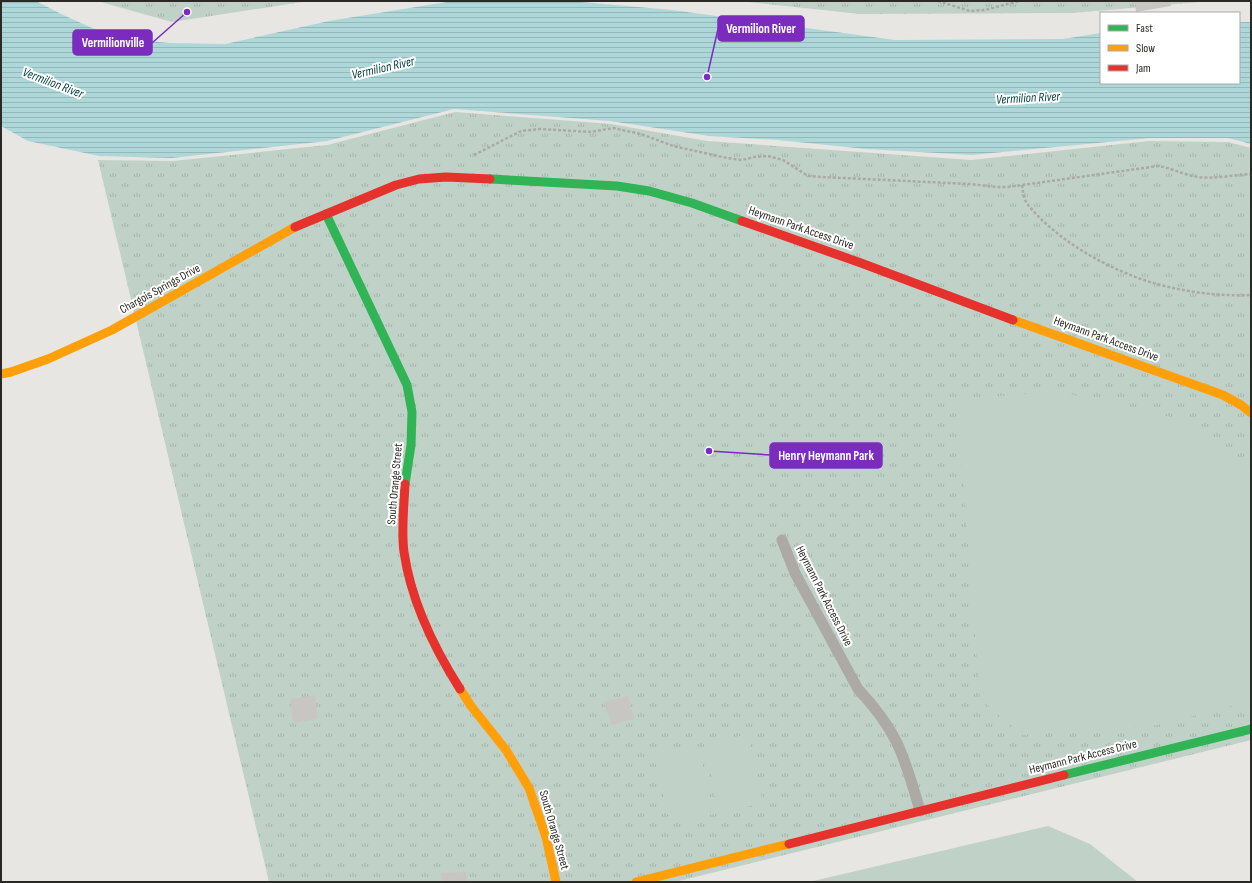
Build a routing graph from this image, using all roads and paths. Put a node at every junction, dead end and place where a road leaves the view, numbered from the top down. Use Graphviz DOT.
graph roads {
  1 [pos="938,1"];
  2 [pos="1019,1"];
  3 [pos="472,156"];
  4 [pos="1251,174"];
  5 [pos="1022,185"];
  6 [pos="326,214"];
  7 [pos="1251,295"];
  8 [pos="1,374"];
  9 [pos="1251,413"];
  10 [pos="782,540"];
  11 [pos="1251,729"];
  12 [pos="920,811"];
  13 [pos="556,882"];
  14 [pos="636,882"];
  1 -- 2 [label="path"];
  3 -- 5 [label="path"];
  4 -- 5 [label="path"];
  5 -- 7 [label="path"];
  6 -- 8 [label="street, Chargois Springs Drive"];
  6 -- 9 [label="street, Heymann Park Access Drive"];
  6 -- 13 [label="street, South Orange Street"];
  10 -- 12 [label="lane, Heymann Park Access Drive"];
  11 -- 12 [label="street, Heymann Park Access Drive"];
  12 -- 14 [label="street, Heymann Park Access Drive"];
}
